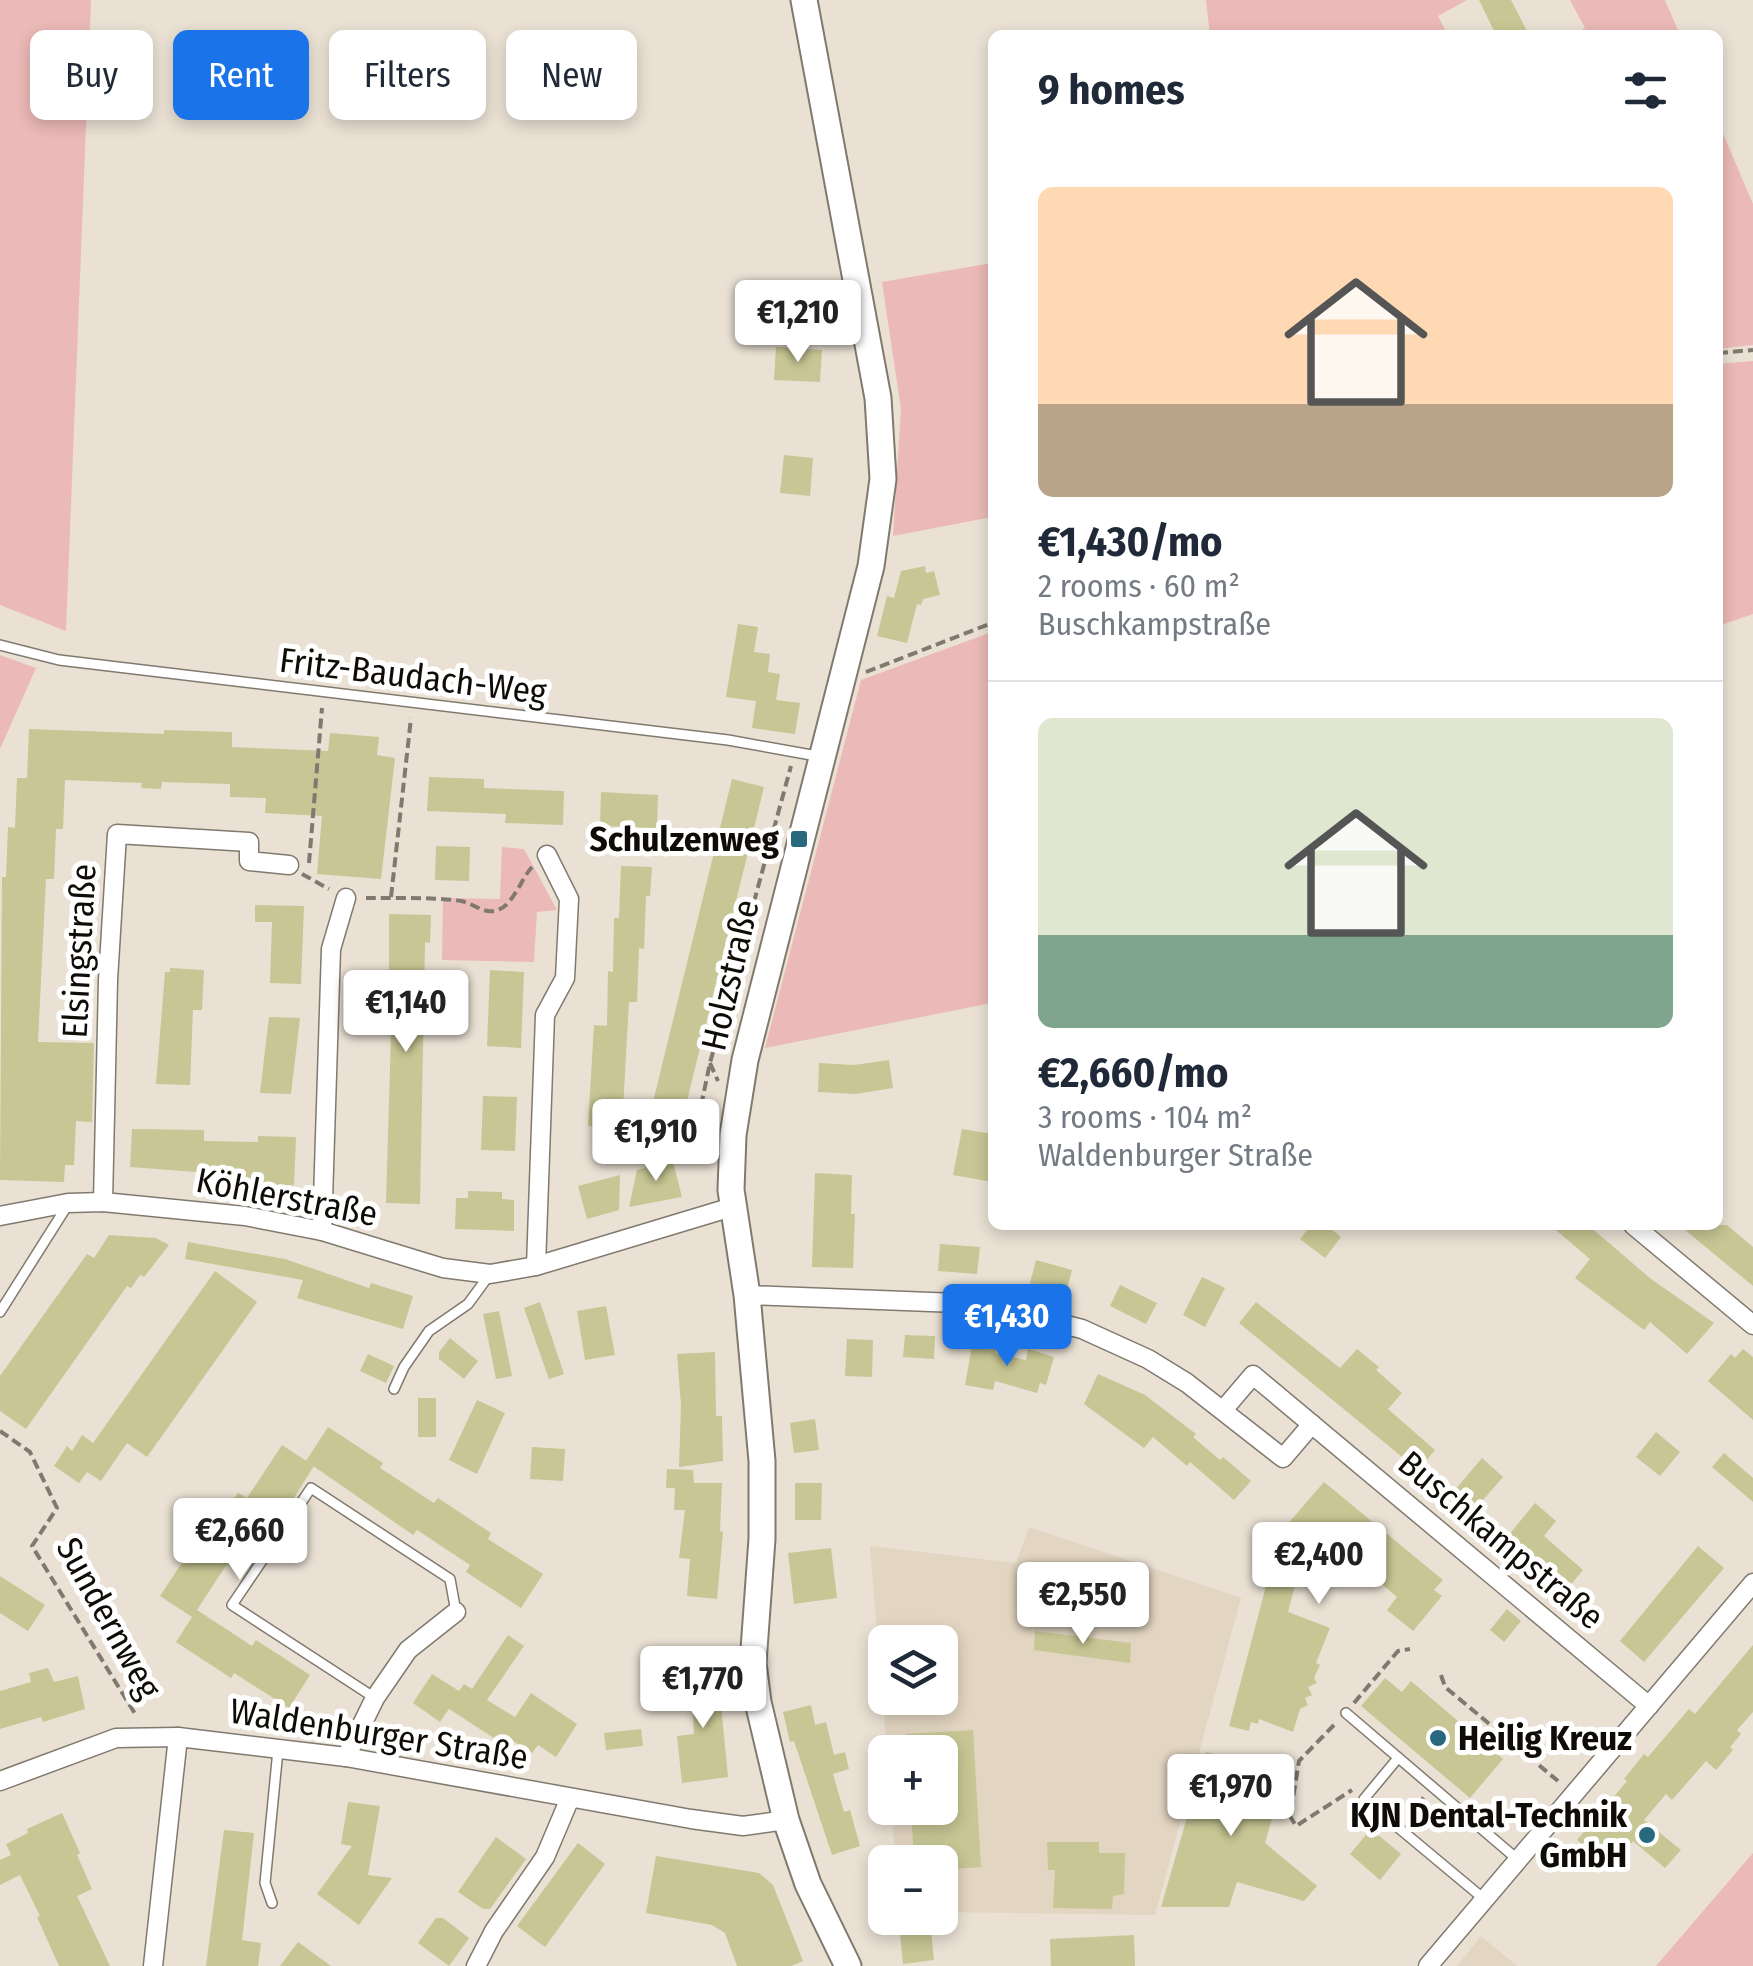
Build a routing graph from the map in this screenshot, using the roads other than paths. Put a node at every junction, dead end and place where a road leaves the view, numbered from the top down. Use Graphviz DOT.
graph roads {
  1 [pos="804,0"];
  2 [pos="0,645"];
  3 [pos="812,755"];
  4 [pos="547,855"];
  5 [pos="289,865"];
  6 [pos="346,898"];
  7 [pos="103,1202"];
  8 [pos="68,1203"];
  9 [pos="732,1207"];
  10 [pos="0,1216"];
  11 [pos="1639,1230"];
  12 [pos="322,1231"];
  13 [pos="536,1266"];
  14 [pos="490,1274"];
  15 [pos="746,1295"];
  16 [pos="0,1312"];
  17 [pos="1753,1326"];
  18 [pos="394,1389"];
  19 [pos="1224,1409"];
  20 [pos="1312,1424"];
  21 [pos="1753,1583"];
  22 [pos="456,1612"];
  23 [pos="374,1698"];
  24 [pos="1649,1706"];
  25 [pos="1346,1713"];
  26 [pos="178,1737"];
  27 [pos="278,1750"];
  28 [pos="346,1757"];
  29 [pos="1398,1758"];
  30 [pos="0,1781"];
  31 [pos="570,1798"];
  32 [pos="786,1820"];
  33 [pos="1518,1859"];
  34 [pos="1484,1900"];
  35 [pos="272,1903"];
  36 [pos="154,1966"];
  37 [pos="476,1966"];
  38 [pos="848,1966"];
  39 [pos="1428,1966"];
  1 -- 3 [label="street, Holzstraße"];
  2 -- 3 [label="lane, Fritz-Baudach-Weg"];
  3 -- 9 [label="street, Holzstraße"];
  4 -- 13 [label="street"];
  5 -- 7 [label="street, Elsingstraße"];
  6 -- 12 [label="street"];
  7 -- 8 [label="street, Köhlerstraße"];
  7 -- 12 [label="street, Köhlerstraße"];
  8 -- 10 [label="street, Köhlerstraße"];
  8 -- 16 [label="lane"];
  9 -- 13 [label="street, Köhlerstraße"];
  9 -- 15 [label="street, Holzstraße"];
  11 -- 17 [label="street"];
  12 -- 14 [label="street, Köhlerstraße"];
  13 -- 14 [label="street, Köhlerstraße"];
  14 -- 18 [label="lane"];
  15 -- 19 [label="street"];
  15 -- 32 [label="street, Holzstraße"];
  19 -- 20 [label="street"];
  19 -- 20 [label="street, Buschkampstraße"];
  20 -- 24 [label="street, Buschkampstraße"];
  21 -- 24 [label="street"];
  22 -- 23 [label="street"];
  22 -- 23 [label="lane"];
  23 -- 28 [label="street"];
  24 -- 33 [label="street"];
  25 -- 29 [label="lane"];
  26 -- 27 [label="street, Waldenburger Straße"];
  26 -- 30 [label="street, Waldenburger Straße"];
  26 -- 36 [label="street"];
  27 -- 28 [label="street, Waldenburger Straße"];
  27 -- 35 [label="lane"];
  28 -- 31 [label="street, Waldenburger Straße"];
  29 -- 33 [label="lane"];
  29 -- 34 [label="lane"];
  31 -- 32 [label="street, Waldenburger Straße"];
  31 -- 37 [label="street, Waldenburger Straße"];
  32 -- 38 [label="street, Holzstraße"];
  33 -- 34 [label="street"];
  34 -- 39 [label="street"];
}
